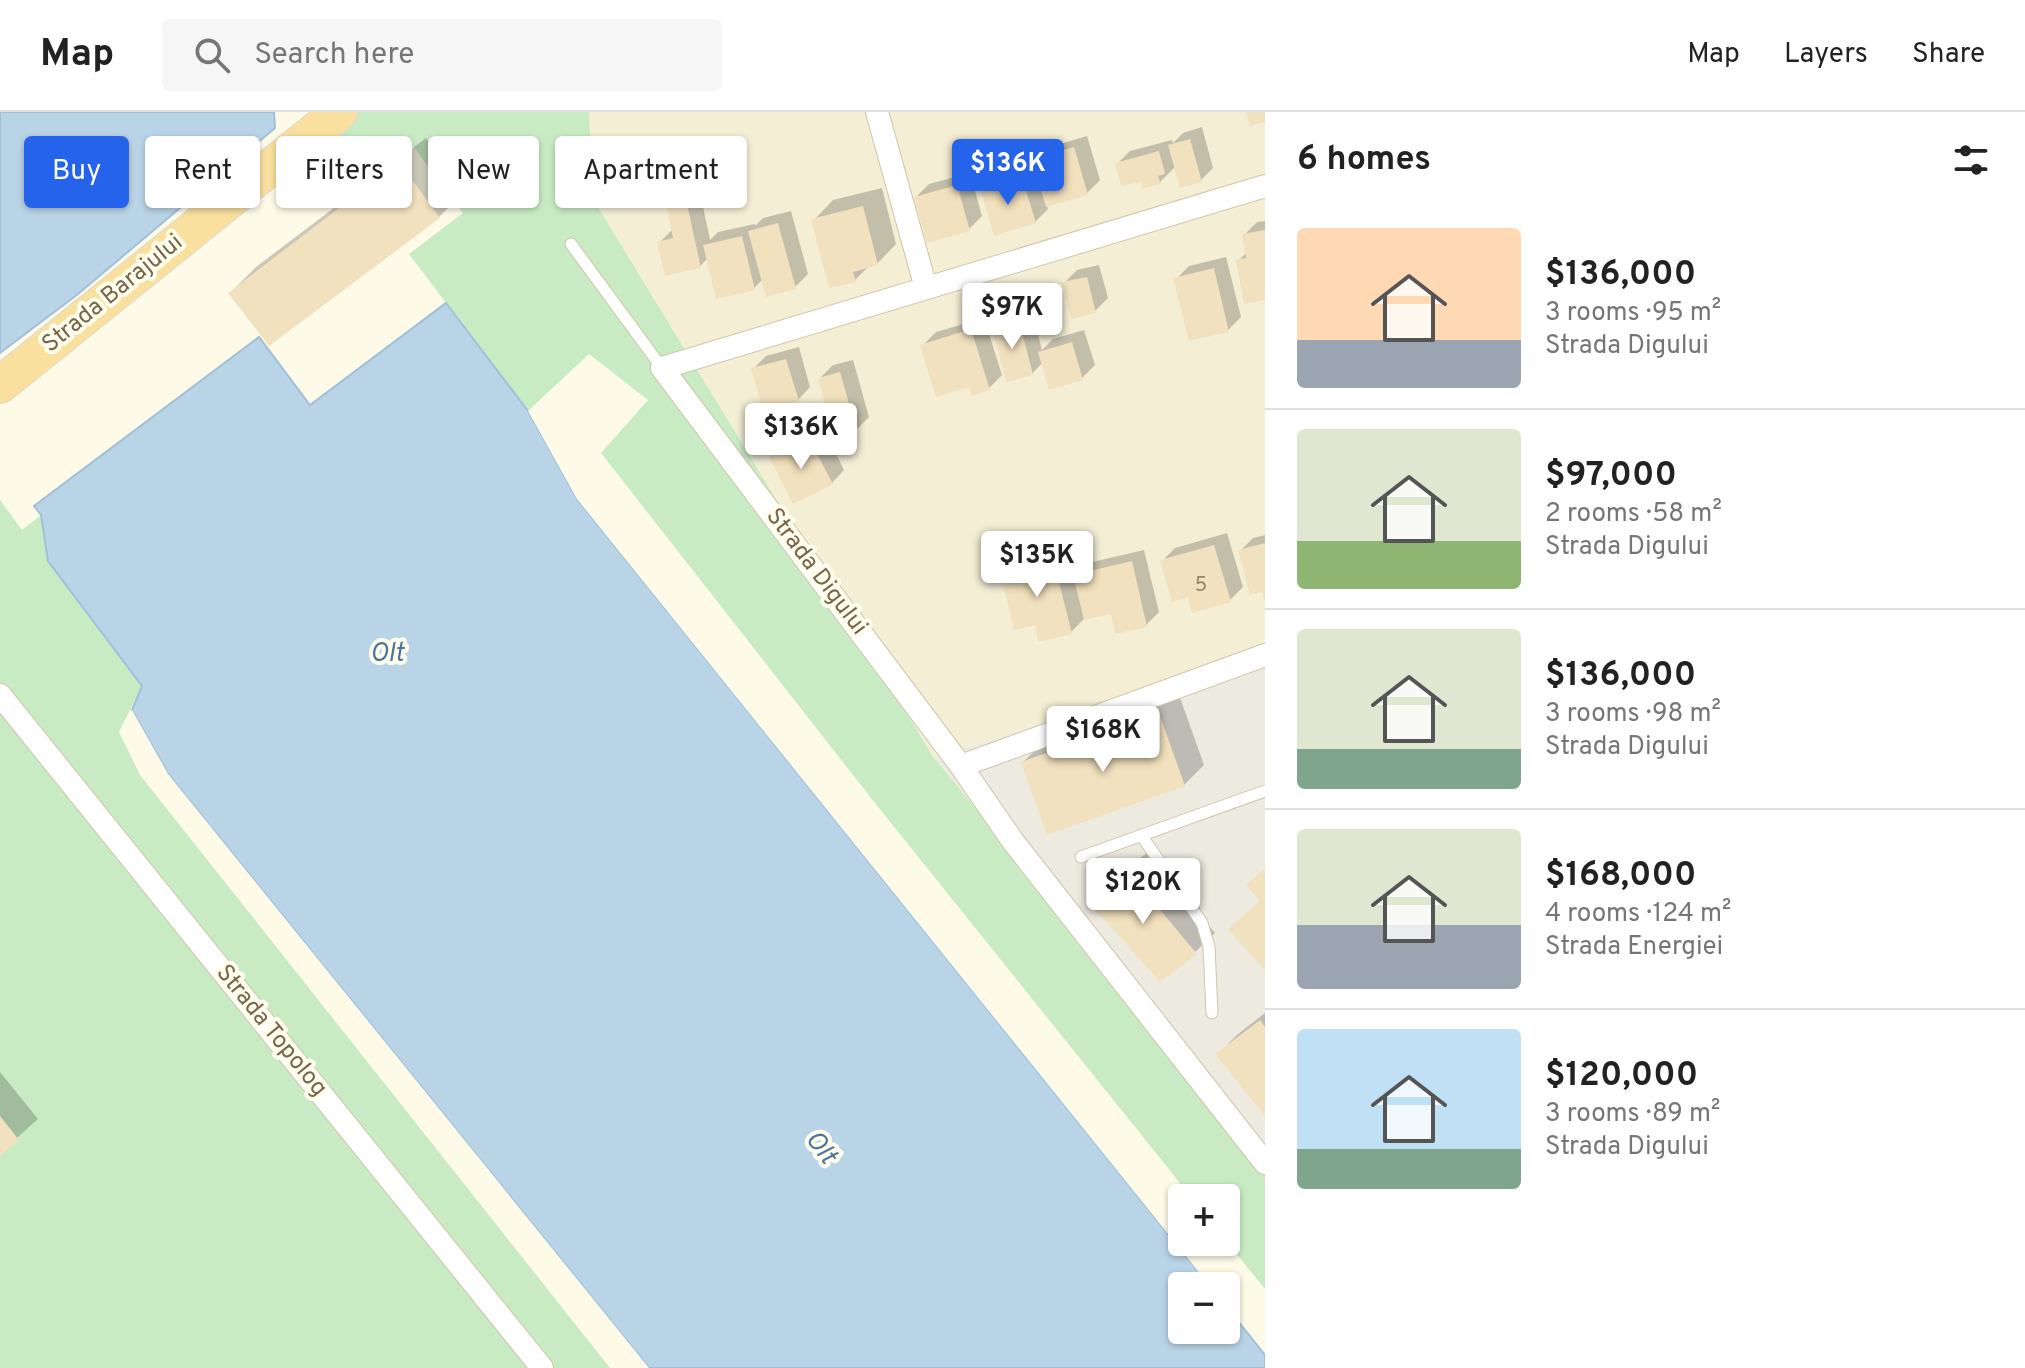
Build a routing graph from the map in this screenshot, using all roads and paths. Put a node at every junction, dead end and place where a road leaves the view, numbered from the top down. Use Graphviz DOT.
graph roads {
  1 [pos="877,112"];
  2 [pos="327,121"];
  3 [pos="1265,186"];
  4 [pos="571,244"];
  5 [pos="926,288"];
  6 [pos="662,368"];
  7 [pos="0,385"];
  8 [pos="1265,655"];
  9 [pos="0,695"];
  10 [pos="961,766"];
  11 [pos="1265,791"];
  12 [pos="1141,835"];
  13 [pos="1081,857"];
  14 [pos="1212,1013"];
  15 [pos="1265,1163"];
  16 [pos="542,1368"];
  1 -- 5 [label="street"];
  2 -- 7 [label="highway, Strada Barajului"];
  3 -- 5 [label="street"];
  4 -- 6 [label="lane"];
  5 -- 6 [label="street"];
  6 -- 10 [label="street, Strada Digului"];
  8 -- 10 [label="street"];
  9 -- 16 [label="street, Strada Topolog"];
  10 -- 15 [label="street, Strada Digului"];
  11 -- 12 [label="lane"];
  12 -- 13 [label="lane"];
  12 -- 14 [label="lane"];
}
